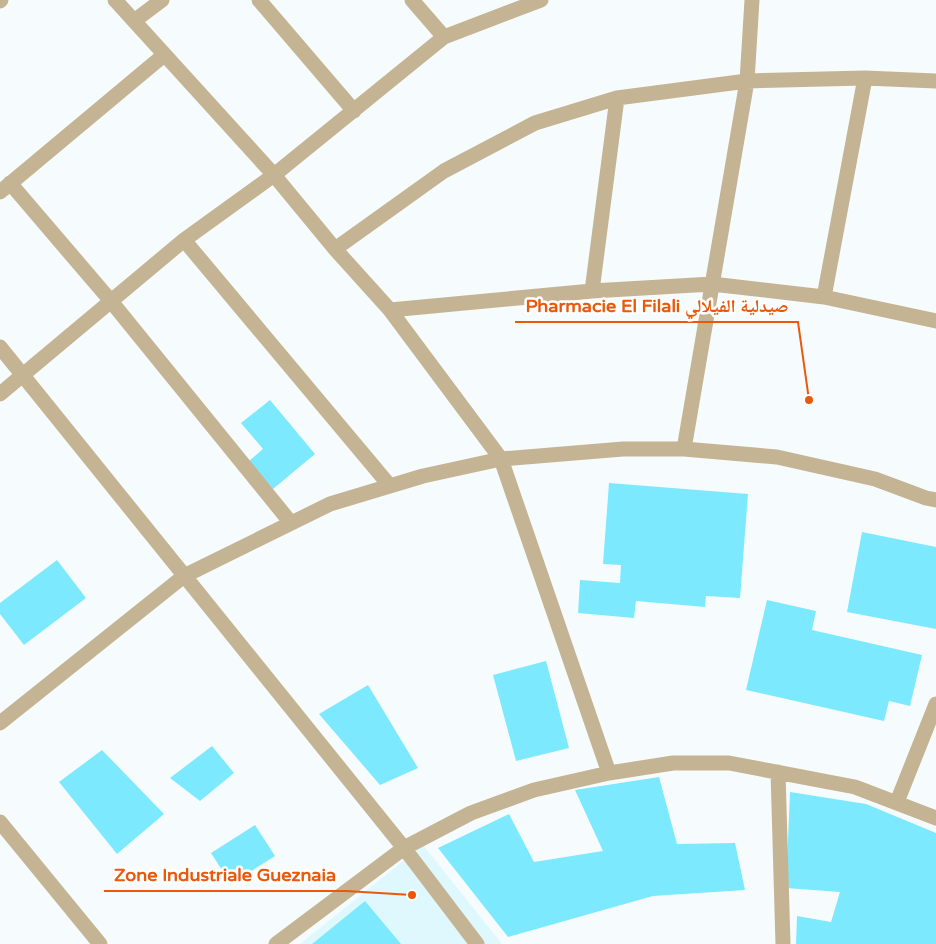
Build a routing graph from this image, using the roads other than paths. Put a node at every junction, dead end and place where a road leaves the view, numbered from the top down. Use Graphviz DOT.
graph roads {
  1 [pos="115,0"];
  2 [pos="162,0"];
  3 [pos="259,0"];
  4 [pos="412,0"];
  5 [pos="541,0"];
  6 [pos="752,0"];
  7 [pos="134,21"];
  8 [pos="444,36"];
  9 [pos="164,55"];
  10 [pos="865,78"];
  11 [pos="747,81"];
  12 [pos="936,81"];
  13 [pos="617,98"];
  14 [pos="354,111"];
  15 [pos="274,175"];
  16 [pos="5,188"];
  17 [pos="184,240"];
  18 [pos="335,249"];
  19 [pos="712,284"];
  20 [pos="592,291"];
  21 [pos="824,297"];
  22 [pos="110,300"];
  23 [pos="390,310"];
  24 [pos="936,320"];
  25 [pos="0,346"];
  26 [pos="23,376"];
  27 [pos="0,394"];
  28 [pos="684,449"];
  29 [pos="501,459"];
  30 [pos="390,486"];
  31 [pos="936,500"];
  32 [pos="291,523"];
  33 [pos="184,576"];
  34 [pos="936,704"];
  35 [pos="0,723"];
  36 [pos="778,772"];
  37 [pos="609,773"];
  38 [pos="897,802"];
  39 [pos="936,818"];
  40 [pos="0,822"];
  41 [pos="404,848"];
  42 [pos="100,944"];
  43 [pos="276,944"];
  44 [pos="477,944"];
  45 [pos="783,944"];
  1 -- 7 [label="street"];
  2 -- 7 [label="street"];
  3 -- 14 [label="street"];
  4 -- 8 [label="street"];
  5 -- 8 [label="street"];
  6 -- 11 [label="street"];
  7 -- 9 [label="street"];
  8 -- 14 [label="street"];
  9 -- 15 [label="street"];
  9 -- 16 [label="street"];
  10 -- 11 [label="street"];
  10 -- 12 [label="street"];
  10 -- 21 [label="street"];
  11 -- 13 [label="street"];
  11 -- 19 [label="street"];
  13 -- 18 [label="street"];
  13 -- 20 [label="street"];
  14 -- 15 [label="street"];
  15 -- 17 [label="street"];
  15 -- 18 [label="street"];
  16 -- 22 [label="street"];
  17 -- 22 [label="street"];
  17 -- 30 [label="street"];
  18 -- 23 [label="street"];
  19 -- 20 [label="street"];
  19 -- 21 [label="street"];
  19 -- 28 [label="street"];
  20 -- 23 [label="street"];
  21 -- 24 [label="street"];
  22 -- 26 [label="street"];
  22 -- 32 [label="street"];
  23 -- 29 [label="street"];
  25 -- 26 [label="street"];
  26 -- 27 [label="street"];
  26 -- 33 [label="street"];
  28 -- 29 [label="street"];
  28 -- 31 [label="street"];
  29 -- 30 [label="street"];
  29 -- 37 [label="street"];
  30 -- 32 [label="street"];
  32 -- 33 [label="street"];
  33 -- 35 [label="street"];
  33 -- 41 [label="street"];
  34 -- 38 [label="street"];
  36 -- 37 [label="street"];
  36 -- 38 [label="street"];
  36 -- 45 [label="street"];
  37 -- 41 [label="street"];
  38 -- 39 [label="street"];
  40 -- 42 [label="street"];
  41 -- 43 [label="street"];
  41 -- 44 [label="street"];
}
